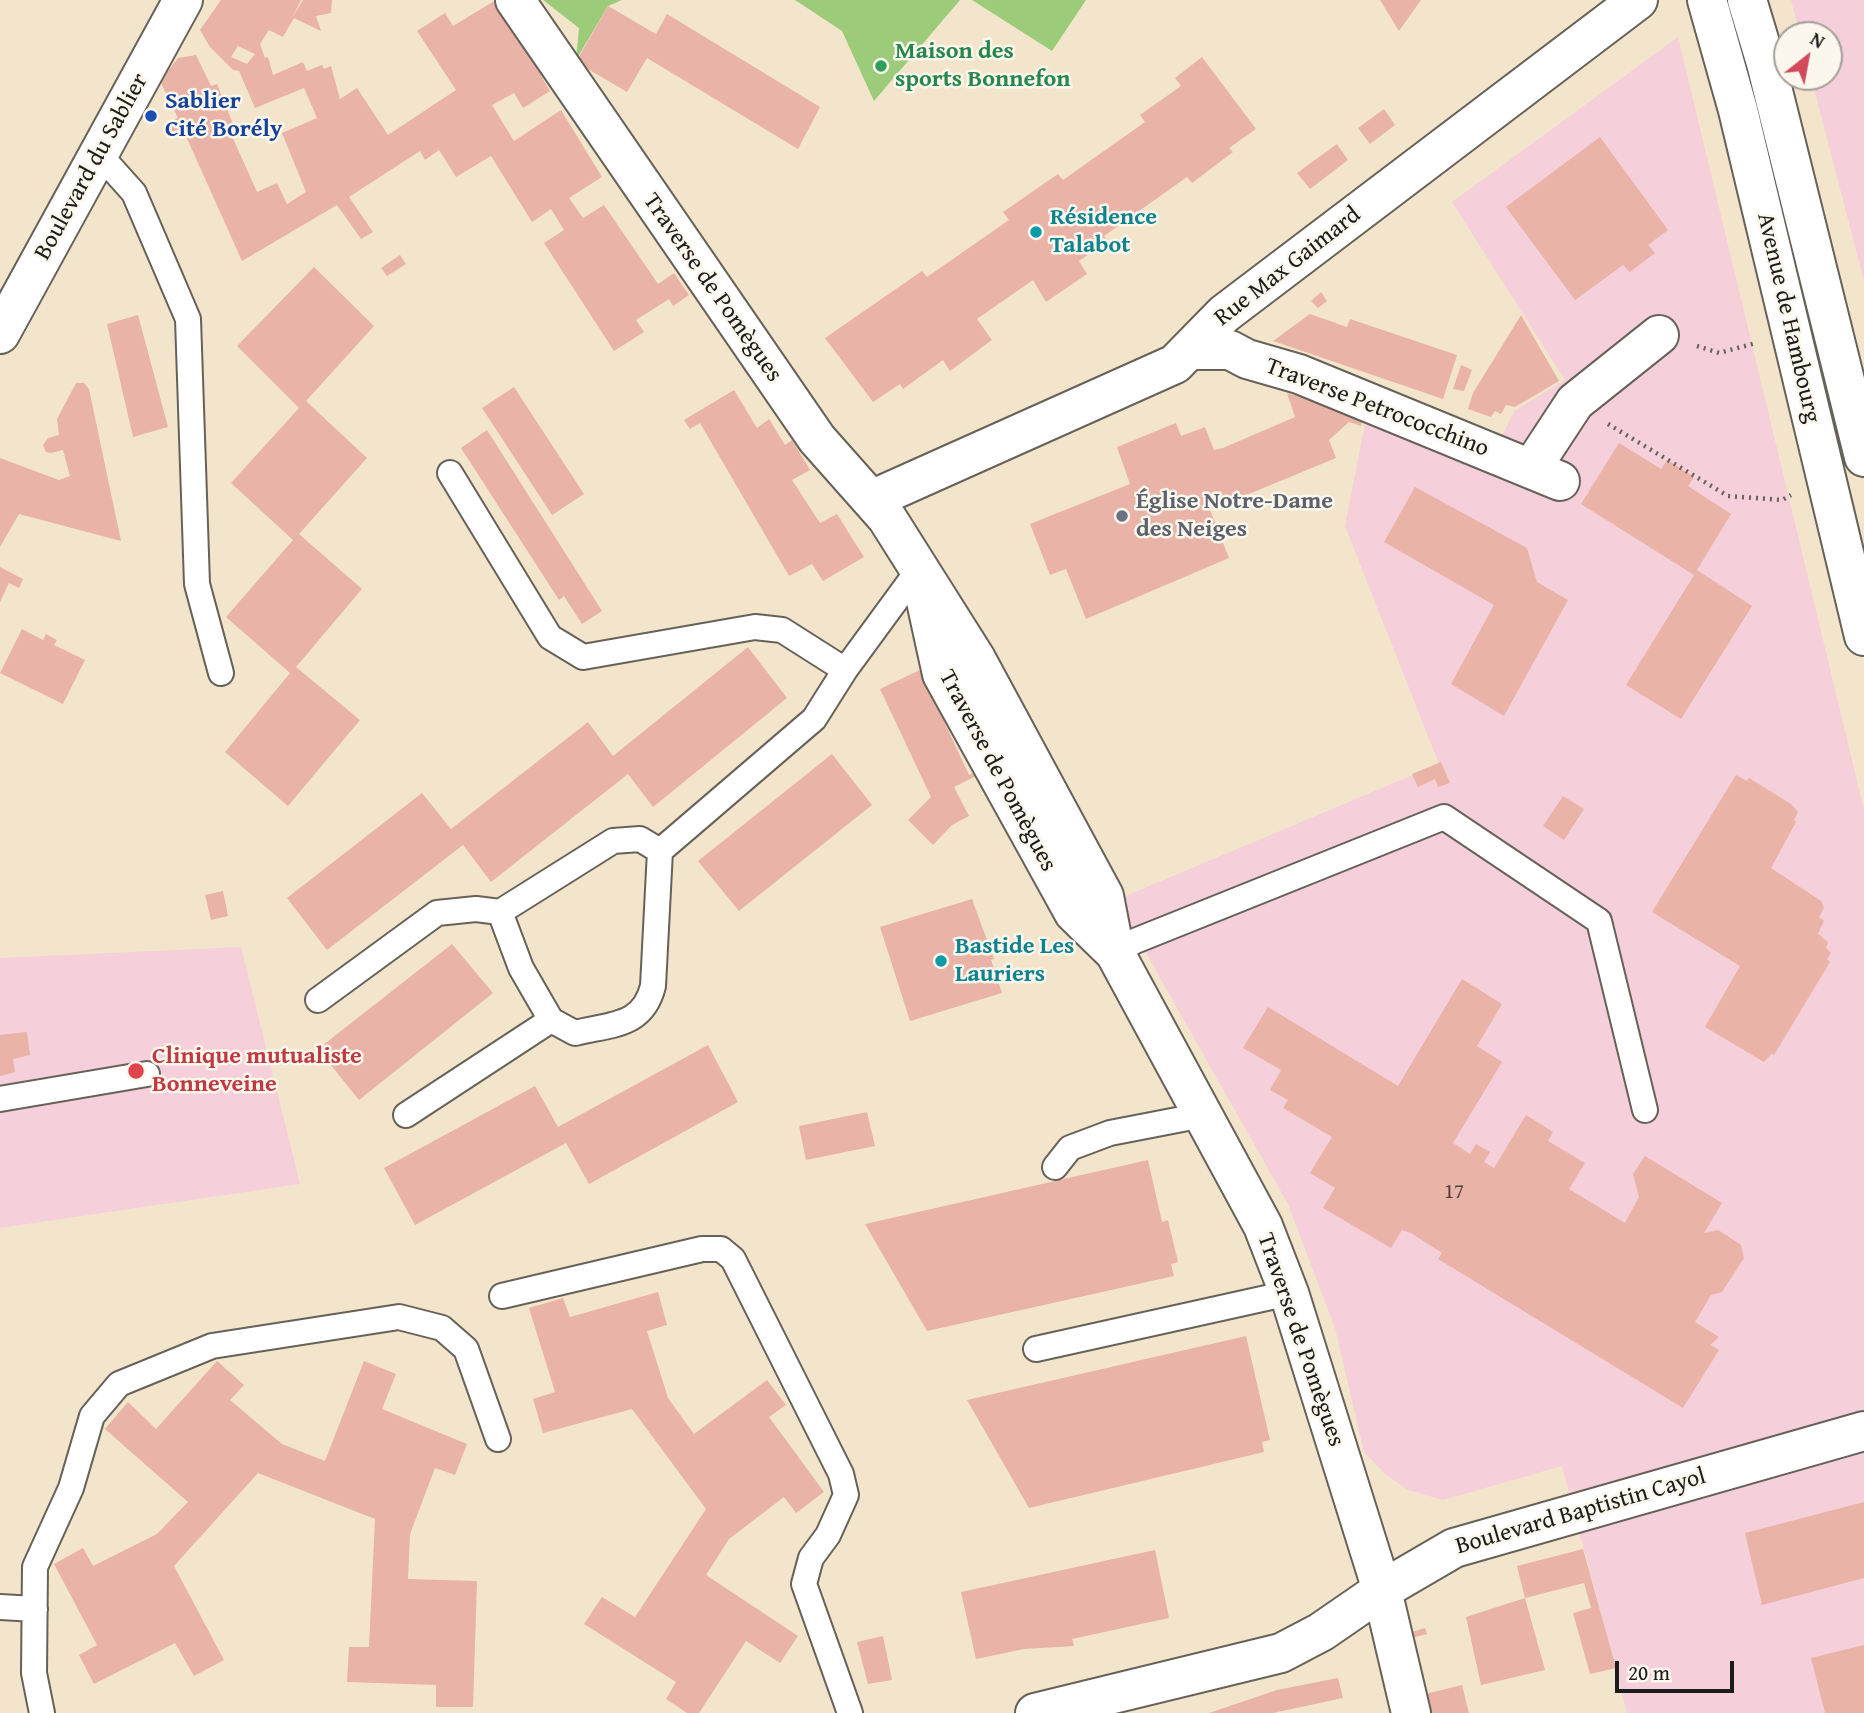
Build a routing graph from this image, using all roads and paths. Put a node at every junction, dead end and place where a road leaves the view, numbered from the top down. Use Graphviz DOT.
graph roads {
  1 [pos="183,0"];
  2 [pos="515,0"];
  3 [pos="1638,0"];
  4 [pos="1707,0"];
  5 [pos="1747,0"];
  6 [pos="100,155"];
  7 [pos="1791,332"];
  8 [pos="0,334"];
  9 [pos="1659,335"];
  10 [pos="1191,350"];
  11 [pos="1575,402"];
  12 [pos="1864,457"];
  13 [pos="450,473"];
  14 [pos="1793,494"];
  15 [pos="871,500"];
  16 [pos="919,569"];
  17 [pos="1864,636"];
  18 [pos="845,670"];
  19 [pos="221,673"];
  20 [pos="660,851"];
  21 [pos="500,912"];
  22 [pos="1115,953"];
  23 [pos="318,1000"];
  24 [pos="551,1020"];
  25 [pos="147,1074"];
  26 [pos="0,1099"];
  27 [pos="1645,1110"];
  28 [pos="406,1115"];
  29 [pos="1203,1115"];
  30 [pos="1055,1167"];
  31 [pos="1289,1293"];
  32 [pos="502,1296"];
  33 [pos="1036,1349"];
  34 [pos="1864,1431"];
  35 [pos="498,1439"];
  36 [pos="1382,1590"];
  37 [pos="0,1607"];
  38 [pos="35,1609"];
  39 [pos="42,1713"];
  40 [pos="850,1713"];
  41 [pos="1035,1713"];
  42 [pos="1411,1713"];
  1 -- 6 [label="street, Boulevard du Sablier"];
  2 -- 15 [label="street, Traverse de Pomègues"];
  3 -- 10 [label="street, Rue Max Gaimard"];
  4 -- 7 [label="street, Avenue de Hambourg"];
  5 -- 12 [label="street, Avenue de Hambourg"];
  6 -- 8 [label="street, Boulevard du Sablier"];
  6 -- 19 [label="lane"];
  7 -- 9 [label="path"];
  7 -- 17 [label="street, Avenue de Hambourg"];
  9 -- 11 [label="street"];
  10 -- 11 [label="street, Traverse Petrococchino"];
  10 -- 15 [label="street, Rue Max Gaimard"];
  11 -- 14 [label="path"];
  13 -- 18 [label="lane"];
  15 -- 16 [label="street, Traverse de Pomègues"];
  16 -- 18 [label="lane"];
  16 -- 22 [label="street, Traverse de Pomègues"];
  18 -- 20 [label="lane"];
  20 -- 21 [label="lane"];
  20 -- 24 [label="lane"];
  21 -- 23 [label="lane"];
  21 -- 24 [label="lane"];
  22 -- 27 [label="lane"];
  22 -- 29 [label="street, Traverse de Pomègues"];
  24 -- 28 [label="lane"];
  25 -- 26 [label="lane"];
  29 -- 30 [label="lane"];
  29 -- 31 [label="street, Traverse de Pomègues"];
  31 -- 33 [label="lane"];
  31 -- 36 [label="street, Traverse de Pomègues"];
  32 -- 40 [label="lane"];
  34 -- 36 [label="street, Boulevard Baptistin Cayol"];
  35 -- 38 [label="lane"];
  36 -- 41 [label="street, Boulevard Baptistin Cayol"];
  36 -- 42 [label="street, Traverse de Pomègues"];
  37 -- 38 [label="lane"];
  38 -- 39 [label="lane"];
}
